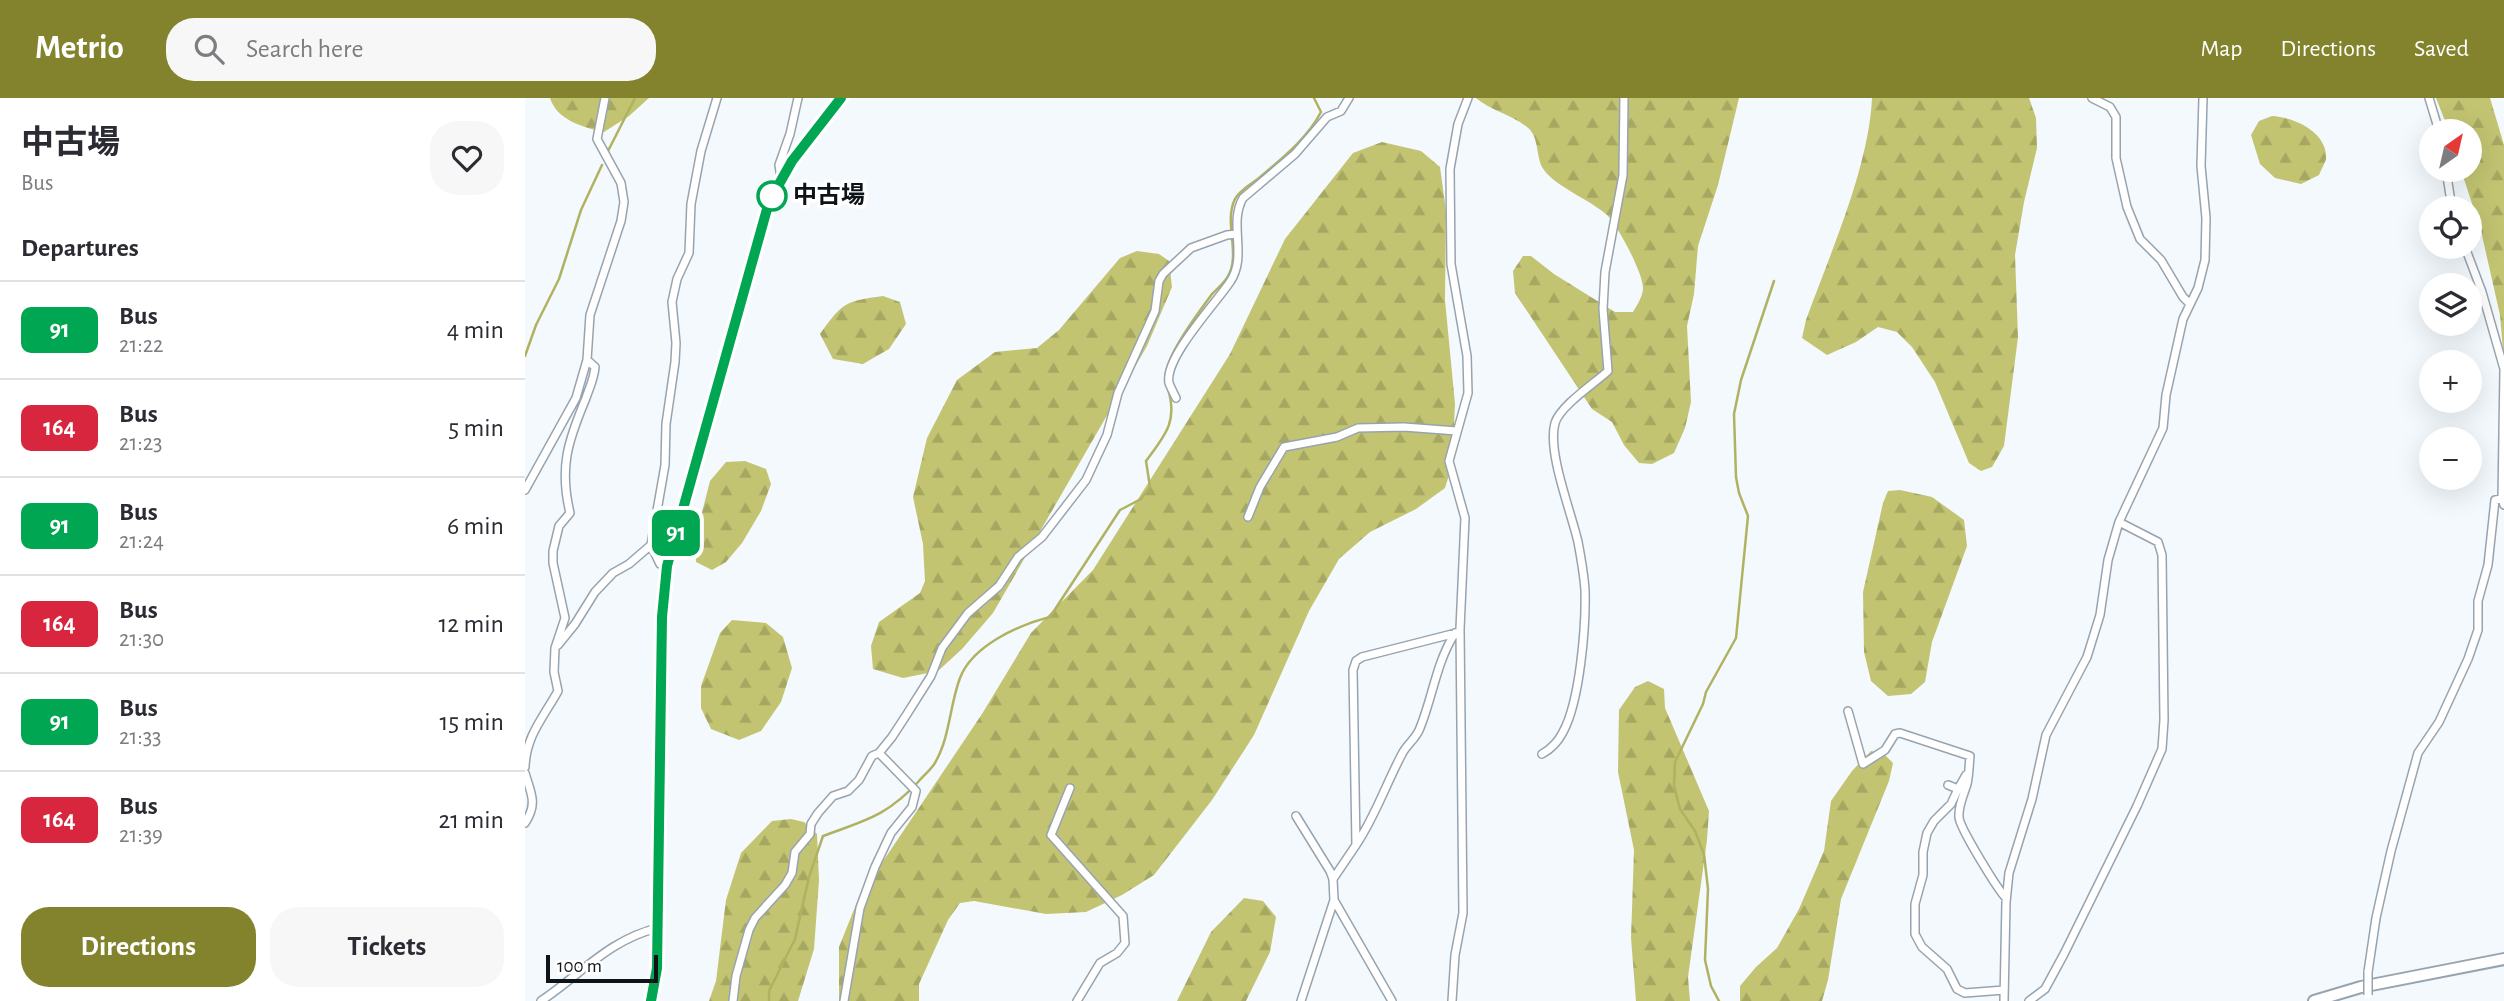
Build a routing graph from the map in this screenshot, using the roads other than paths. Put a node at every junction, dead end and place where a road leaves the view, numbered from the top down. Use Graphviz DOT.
graph roads {
  1 [pos="605,98"];
  2 [pos="717,98"];
  3 [pos="798,98"];
  4 [pos="841,98"];
  5 [pos="1349,98"];
  6 [pos="1468,98"];
  7 [pos="1624,98"];
  8 [pos="2092,98"];
  9 [pos="2203,98"];
  10 [pos="2429,98"];
  11 [pos="2435,119"];
  12 [pos="781,178"];
  13 [pos="1237,234"];
  14 [pos="2470,259"];
  15 [pos="2189,303"];
  16 [pos="587,360"];
  17 [pos="1176,398"];
  18 [pos="1457,431"];
  19 [pos="525,490"];
  20 [pos="2503,502"];
  21 [pos="1248,517"];
  22 [pos="2119,522"];
  23 [pos="651,545"];
  24 [pos="667,566"];
  25 [pos="1457,632"];
  26 [pos="555,648"];
  27 [pos="1848,711"];
  28 [pos="879,753"];
  29 [pos="1542,754"];
  30 [pos="525,767"];
  31 [pos="1969,770"];
  32 [pos="525,773"];
  33 [pos="1948,785"];
  34 [pos="1070,788"];
  35 [pos="1958,789"];
  36 [pos="1296,816"];
  37 [pos="525,823"];
  38 [pos="1356,845"];
  39 [pos="1333,879"];
  40 [pos="2006,898"];
  41 [pos="1334,900"];
  42 [pos="658,928"];
  43 [pos="2504,959"];
  44 [pos="2004,990"];
  45 [pos="2368,998"];
  46 [pos="541,1001"];
  47 [pos="651,1001"];
  48 [pos="733,1001"];
  49 [pos="844,1001"];
  50 [pos="1077,1001"];
  51 [pos="1301,1001"];
  52 [pos="1392,1001"];
  53 [pos="1452,1001"];
  54 [pos="2004,1001"];
  55 [pos="2029,1001"];
  56 [pos="2314,1001"];
  1 -- 16 [label="street"];
  2 -- 23 [label="street"];
  3 -- 12 [label="street"];
  4 -- 12 [label="main road"];
  5 -- 13 [label="street"];
  6 -- 18 [label="street"];
  7 -- 29 [label="street"];
  8 -- 15 [label="street"];
  9 -- 15 [label="street"];
  10 -- 11 [label="street"];
  12 -- 24 [label="main road"];
  13 -- 17 [label="street"];
  13 -- 28 [label="street"];
  14 -- 20 [label="street"];
  15 -- 22 [label="street"];
  16 -- 19 [label="street"];
  16 -- 26 [label="street"];
  18 -- 21 [label="street"];
  18 -- 25 [label="street"];
  20 -- 45 [label="street, bridge"];
  22 -- 40 [label="street"];
  22 -- 55 [label="street"];
  23 -- 24 [label="street"];
  23 -- 26 [label="street"];
  24 -- 42 [label="main road"];
  25 -- 38 [label="street"];
  25 -- 38 [label="street"];
  25 -- 53 [label="street"];
  26 -- 30 [label="street"];
  27 -- 31 [label="street"];
  28 -- 48 [label="street"];
  28 -- 49 [label="street"];
  31 -- 35 [label="street"];
  31 -- 40 [label="street"];
  32 -- 37 [label="street"];
  33 -- 35 [label="street"];
  34 -- 50 [label="street"];
  35 -- 44 [label="street"];
  36 -- 39 [label="street"];
  38 -- 39 [label="street"];
  39 -- 41 [label="street"];
  40 -- 44 [label="street"];
  41 -- 51 [label="street"];
  41 -- 52 [label="street"];
  42 -- 46 [label="street"];
  42 -- 47 [label="main road"];
  43 -- 56 [label="main road"];
  44 -- 54 [label="street"];
}
